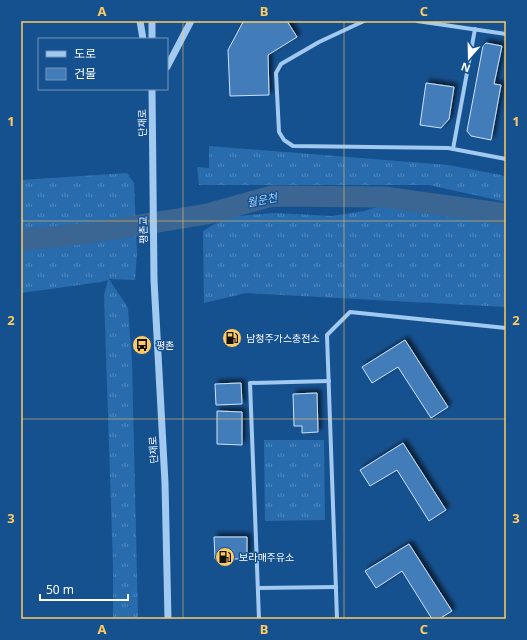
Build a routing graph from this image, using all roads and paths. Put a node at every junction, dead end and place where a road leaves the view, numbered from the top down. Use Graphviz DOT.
graph roads {
  1 [pos="140,21"];
  2 [pos="152,21"];
  3 [pos="191,21"];
  4 [pos="364,21"];
  5 [pos="417,21"];
  6 [pos="475,29"];
  7 [pos="506,34"];
  8 [pos="143,38"];
  9 [pos="152,38"];
  10 [pos="168,66"];
  11 [pos="151,90"];
  12 [pos="156,90"];
  13 [pos="152,98"];
  14 [pos="453,149"];
  15 [pos="506,159"];
  16 [pos="152,180"];
  17 [pos="154,280"];
  18 [pos="506,328"];
  19 [pos="328,381"];
  20 [pos="258,588"];
  21 [pos="336,588"];
  22 [pos="168,619"];
  23 [pos="259,619"];
  24 [pos="337,619"];
  1 -- 8 [label="street"];
  2 -- 9 [label="street"];
  3 -- 10 [label="street"];
  4 -- 14 [label="street"];
  5 -- 6 [label="street"];
  6 -- 7 [label="street"];
  6 -- 14 [label="street"];
  11 -- 13 [label="street, 단재로"];
  12 -- 13 [label="street"];
  13 -- 16 [label="street, 단재로"];
  14 -- 15 [label="street"];
  16 -- 17 [label="street, 평촌교"];
  17 -- 22 [label="street, 단재로"];
  18 -- 19 [label="street"];
  19 -- 20 [label="street"];
  19 -- 21 [label="street"];
  20 -- 21 [label="street"];
  20 -- 23 [label="street"];
  21 -- 24 [label="street"];
}
